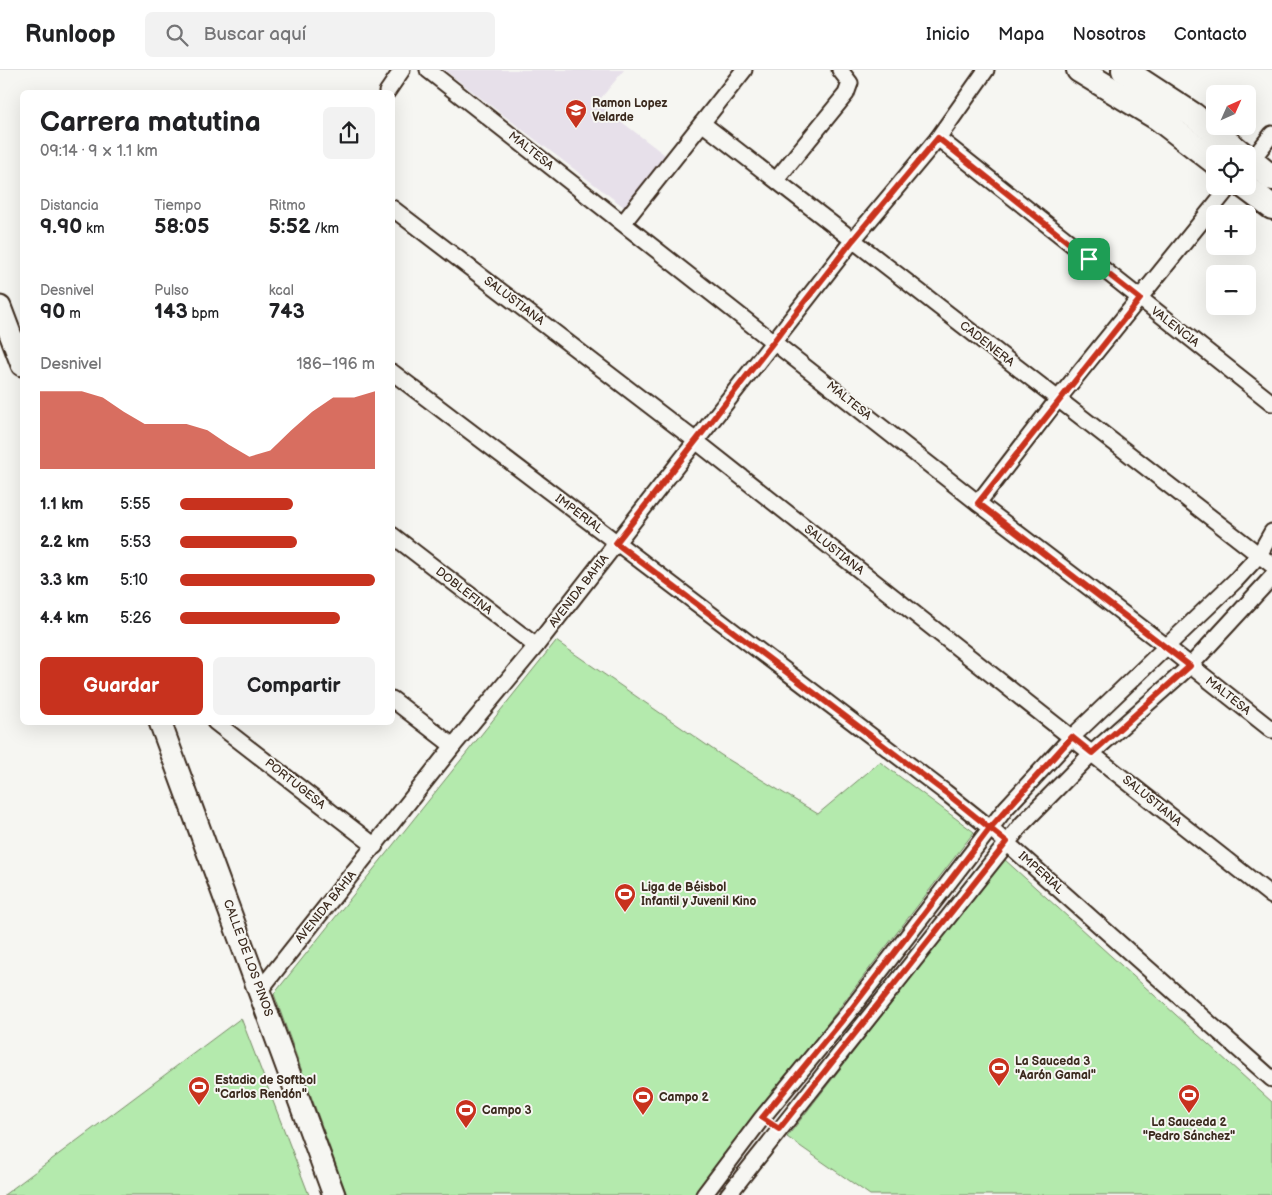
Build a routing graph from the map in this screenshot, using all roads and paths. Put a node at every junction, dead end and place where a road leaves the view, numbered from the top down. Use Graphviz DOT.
graph roads {
  1 [pos="402,70"];
  2 [pos="428,70"];
  3 [pos="744,70"];
  4 [pos="840,70"];
  5 [pos="986,70"];
  6 [pos="1079,70"];
  7 [pos="1124,70"];
  8 [pos="388,90"];
  9 [pos="702,123"];
  10 [pos="1272,134"];
  11 [pos="938,138"];
  12 [pos="1229,145"];
  13 [pos="1256,151"];
  14 [pos="1206,155"];
  15 [pos="1256,166"];
  16 [pos="1272,178"];
  17 [pos="776,180"];
  18 [pos="1223,195"];
  19 [pos="1256,195"];
  20 [pos="1272,207"];
  21 [pos="395,210"];
  22 [pos="623,223"];
  23 [pos="853,240"];
  24 [pos="1140,299"];
  25 [pos="0,307"];
  26 [pos="775,342"];
  27 [pos="20,360"];
  28 [pos="395,374"];
  29 [pos="1058,399"];
  30 [pos="1272,403"];
  31 [pos="696,440"];
  32 [pos="978,503"];
  33 [pos="1272,532"];
  34 [pos="395,537"];
  35 [pos="616,543"];
  36 [pos="1259,555"];
  37 [pos="1272,565"];
  38 [pos="1272,577"];
  39 [pos="536,646"];
  40 [pos="1167,647"];
  41 [pos="1190,666"];
  42 [pos="395,701"];
  43 [pos="161,725"];
  44 [pos="219,725"];
  45 [pos="1272,730"];
  46 [pos="1072,737"];
  47 [pos="453,746"];
  48 [pos="1092,753"];
  49 [pos="990,828"];
  50 [pos="1007,842"];
  51 [pos="375,846"];
  52 [pos="1272,896"];
  53 [pos="260,990"];
  54 [pos="1272,1079"];
  55 [pos="762,1118"];
  56 [pos="779,1129"];
  57 [pos="334,1195"];
  58 [pos="704,1195"];
  59 [pos="728,1195"];
  1 -- 8 [label="street"];
  2 -- 22 [label="street, MALTESA"];
  3 -- 9 [label="street"];
  4 -- 17 [label="street"];
  5 -- 11 [label="street, AVENIDA BAHIA"];
  6 -- 14 [label="main road"];
  7 -- 12 [label="main road"];
  9 -- 17 [label="street, CADENERA"];
  9 -- 22 [label="street"];
  10 -- 13 [label="street"];
  11 -- 23 [label="street, AVENIDA BAHIA"];
  11 -- 24 [label="street, VALENCIA"];
  15 -- 16 [label="main road"];
  17 -- 23 [label="street, CADENERA"];
  18 -- 24 [label="street"];
  19 -- 20 [label="main road"];
  21 -- 31 [label="street, SALUSTIANA"];
  22 -- 26 [label="street, MALTESA"];
  23 -- 26 [label="street, AVENIDA BAHIA"];
  23 -- 29 [label="street, CADENERA"];
  24 -- 29 [label="street"];
  24 -- 30 [label="street, VALENCIA"];
  25 -- 27 [label="street"];
  26 -- 31 [label="street, AVENIDA BAHIA"];
  26 -- 32 [label="street, MALTESA"];
  28 -- 35 [label="street, IMPERIAL"];
  29 -- 32 [label="street"];
  29 -- 36 [label="street, CADENERA"];
  31 -- 35 [label="street, AVENIDA BAHIA"];
  31 -- 46 [label="street, SALUSTIANA"];
  32 -- 40 [label="street, MALTESA"];
  33 -- 36 [label="street"];
  34 -- 39 [label="street, DOBLEFINA"];
  35 -- 39 [label="street, AVENIDA BAHIA"];
  35 -- 49 [label="street, IMPERIAL"];
  36 -- 37 [label="street, CADENERA"];
  36 -- 40 [label="street"];
  38 -- 41 [label="street"];
  39 -- 47 [label="street, AVENIDA BAHIA"];
  40 -- 41 [label="street, MALTESA"];
  40 -- 46 [label="street"];
  41 -- 45 [label="street, MALTESA"];
  41 -- 48 [label="street"];
  42 -- 47 [label="street"];
  43 -- 53 [label="street, CALLE DE LOS PINOS"];
  44 -- 51 [label="street, PORTUGESA"];
  46 -- 48 [label="street, SALUSTIANA"];
  46 -- 49 [label="street"];
  47 -- 51 [label="street, AVENIDA BAHIA"];
  48 -- 50 [label="street"];
  48 -- 52 [label="street, SALUSTIANA"];
  49 -- 50 [label="street, IMPERIAL"];
  49 -- 55 [label="street"];
  50 -- 54 [label="street, IMPERIAL"];
  50 -- 56 [label="street"];
  51 -- 53 [label="street, AVENIDA BAHIA"];
  53 -- 57 [label="street, CALLE DE LOS PINOS"];
  55 -- 56 [label="street"];
  55 -- 58 [label="street"];
  56 -- 59 [label="street"];
}
